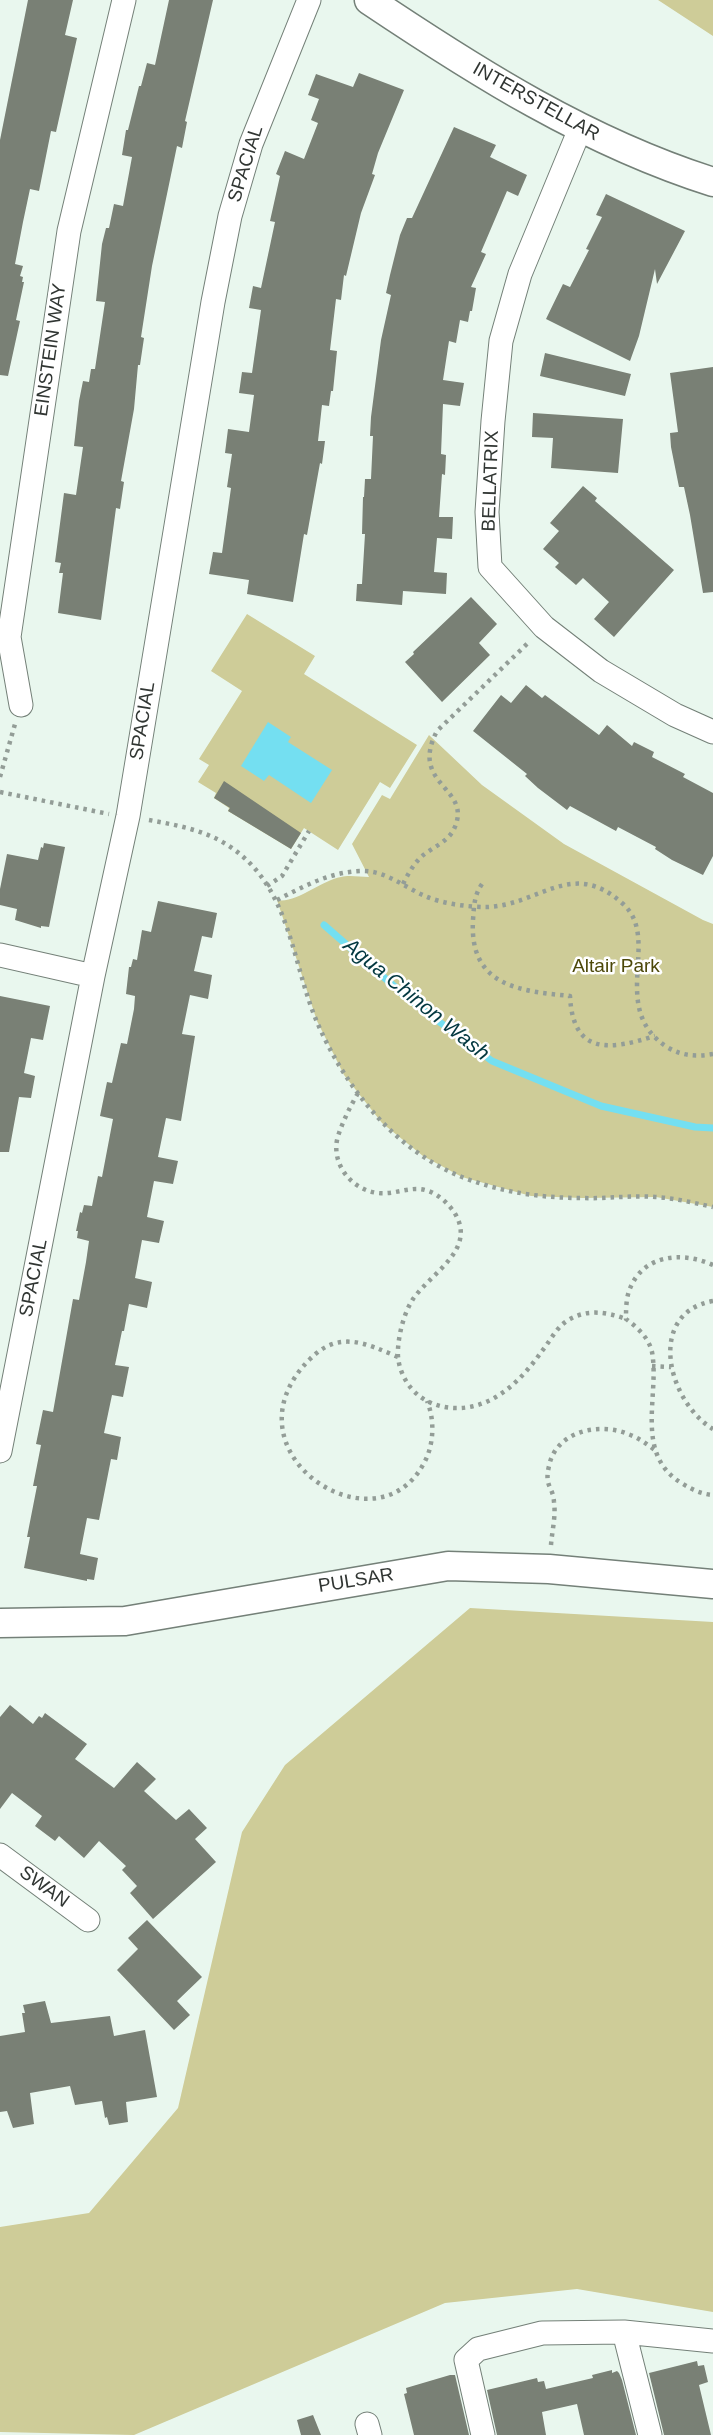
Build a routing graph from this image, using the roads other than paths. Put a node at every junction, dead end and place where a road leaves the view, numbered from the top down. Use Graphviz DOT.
graph roads {
  1 [pos="124,0"];
  2 [pos="309,0"];
  3 [pos="369,0"];
  4 [pos="580,129"];
  5 [pos="713,182"];
  6 [pos="21,705"];
  7 [pos="713,732"];
  8 [pos="0,955"];
  9 [pos="93,976"];
  10 [pos="0,1451"];
  11 [pos="713,1584"];
  12 [pos="0,1623"];
  13 [pos="0,1855"];
  14 [pos="88,1920"];
  15 [pos="624,2332"];
  16 [pos="713,2340"];
  17 [pos="483,2435"];
  18 [pos="650,2435"];
  1 -- 6 [label="street, EINSTEIN WAY"];
  2 -- 9 [label="street, SPACIAL"];
  3 -- 4 [label="street, INTERSTELLAR"];
  4 -- 5 [label="street, INTERSTELLAR"];
  4 -- 7 [label="street, BELLATRIX"];
  8 -- 9 [label="street"];
  9 -- 10 [label="street, SPACIAL"];
  11 -- 12 [label="street, PULSAR"];
  13 -- 14 [label="street, SWAN"];
  15 -- 16 [label="street"];
  15 -- 17 [label="street"];
  15 -- 18 [label="street"];
}
